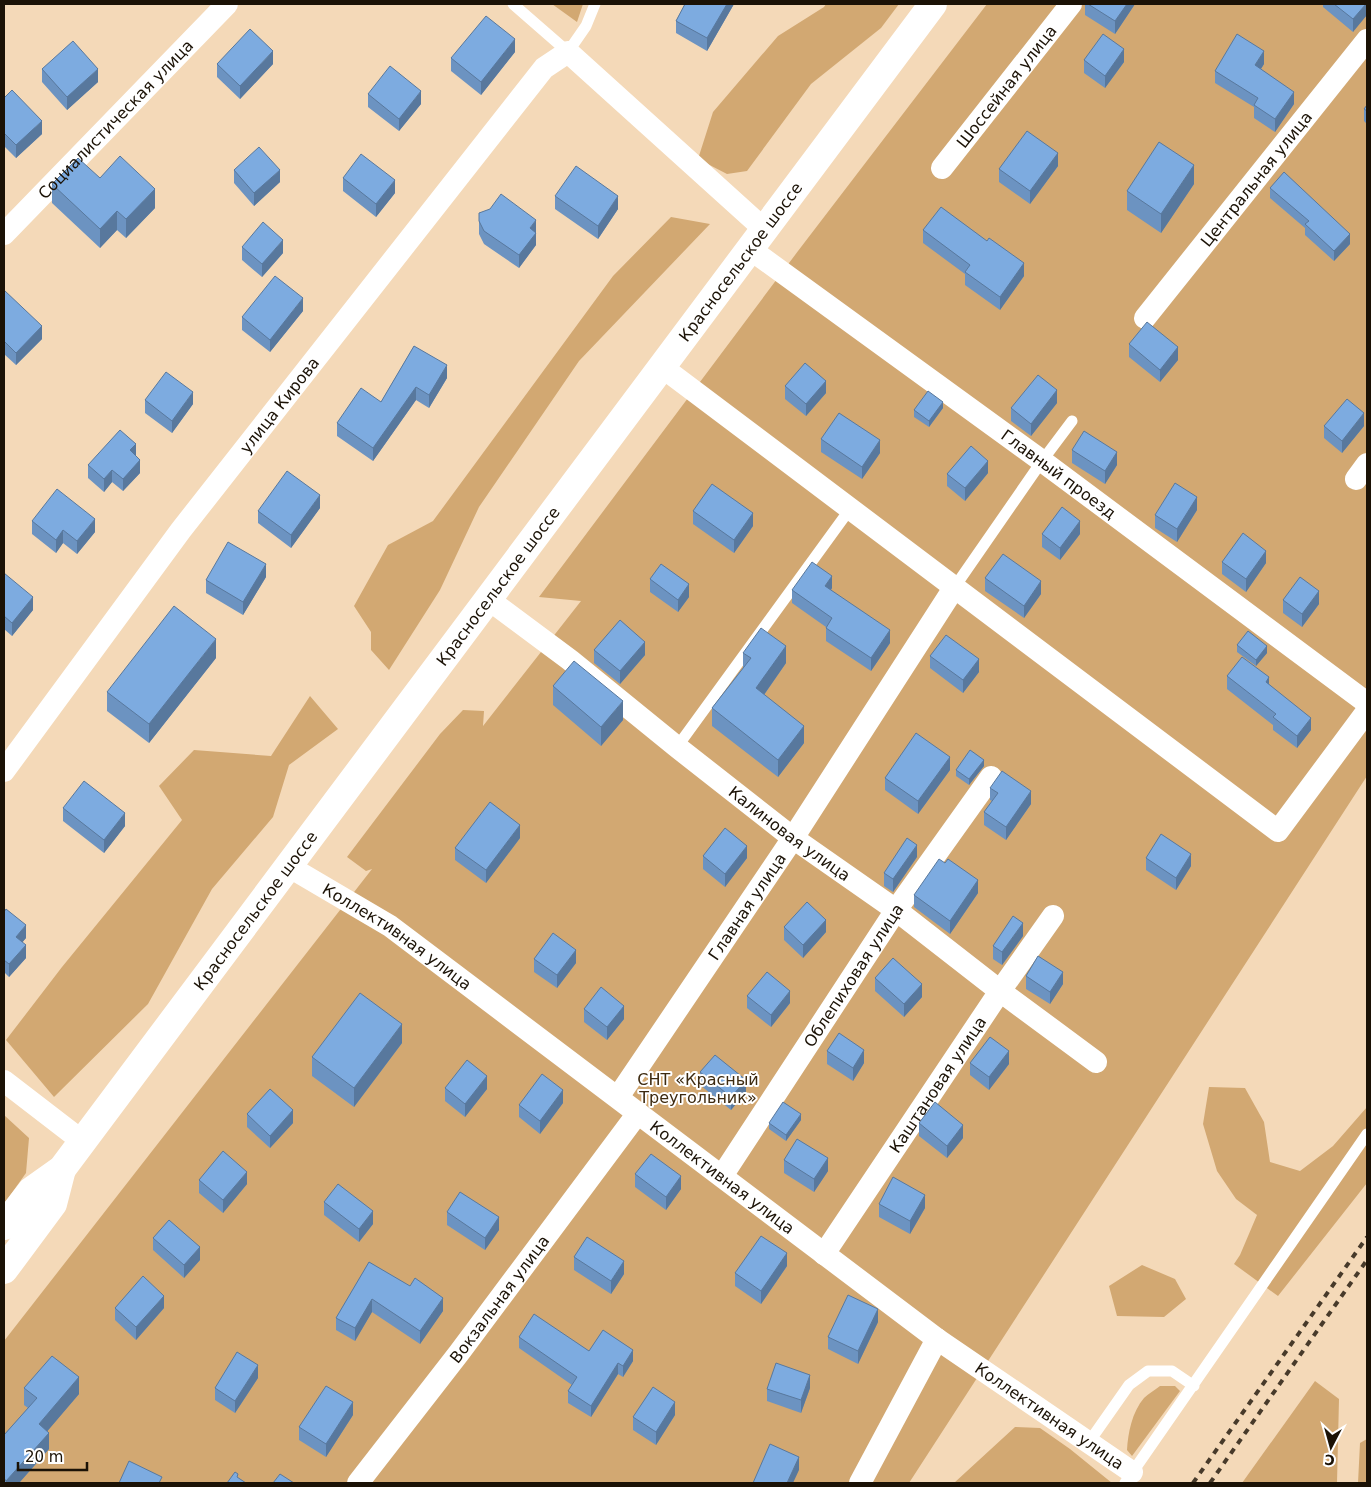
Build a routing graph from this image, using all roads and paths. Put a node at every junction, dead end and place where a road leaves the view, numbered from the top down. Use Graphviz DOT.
graph roads {
  1 [pos="227,4"];
  2 [pos="513,4"];
  3 [pos="595,4"];
  4 [pos="933,4"];
  5 [pos="1071,4"];
  6 [pos="1367,40"];
  7 [pos="568,52"];
  8 [pos="942,168"];
  9 [pos="4,234"];
  10 [pos="757,239"];
  11 [pos="1145,318"];
  12 [pos="662,366"];
  13 [pos="1072,420"];
  14 [pos="1042,461"];
  15 [pos="850,509"];
  16 [pos="954,588"];
  17 [pos="488,598"];
  18 [pos="1367,703"];
  19 [pos="1367,711"];
  20 [pos="677,747"];
  21 [pos="4,771"];
  22 [pos="991,777"];
  23 [pos="792,838"];
  24 [pos="288,866"];
  25 [pos="896,910"];
  26 [pos="1053,916"];
  27 [pos="1000,991"];
  28 [pos="1096,1062"];
  29 [pos="4,1081"];
  30 [pos="618,1097"];
  31 [pos="638,1113"];
  32 [pos="1367,1134"];
  33 [pos="82,1141"];
  34 [pos="62,1169"];
  35 [pos="722,1176"];
  36 [pos="4,1226"];
  37 [pos="824,1254"];
  38 [pos="4,1270"];
  39 [pos="937,1339"];
  40 [pos="1194,1386"];
  41 [pos="1089,1442"];
  42 [pos="1128,1478"];
  43 [pos="358,1483"];
  44 [pos="860,1483"];
  1 -- 9 [label="street, Социалистическая улица"];
  2 -- 7 [label="lane"];
  3 -- 7 [label="lane"];
  4 -- 10 [label="highway, Красносельское шоссе"];
  5 -- 8 [label="street, Шоссейная улица"];
  6 -- 11 [label="street, Центральная улица"];
  7 -- 10 [label="street, Главный проезд"];
  7 -- 21 [label="street, улица Кирова"];
  10 -- 12 [label="highway, Красносельское шоссе"];
  10 -- 14 [label="street, Главный проезд"];
  12 -- 15 [label="street"];
  12 -- 17 [label="highway, Красносельское шоссе"];
  13 -- 14 [label="lane"];
  14 -- 16 [label="lane"];
  14 -- 18 [label="street, Главный проезд"];
  15 -- 16 [label="street"];
  15 -- 20 [label="lane"];
  16 -- 19 [label="street"];
  16 -- 23 [label="street, Главная улица"];
  17 -- 20 [label="street, Калиновая улица"];
  17 -- 24 [label="highway, Красносельское шоссе"];
  20 -- 23 [label="street, Калиновая улица"];
  22 -- 25 [label="street, Облепиховая улица"];
  23 -- 25 [label="street, Калиновая улица"];
  23 -- 30 [label="street, Главная улица"];
  24 -- 30 [label="street, Коллективная улица"];
  24 -- 33 [label="highway, Красносельское шоссе"];
  25 -- 27 [label="street, Калиновая улица"];
  25 -- 35 [label="street, Облепиховая улица"];
  26 -- 27 [label="street, Каштановая улица"];
  27 -- 28 [label="street, Калиновая улица"];
  27 -- 37 [label="street, Каштановая улица"];
  29 -- 33 [label="street"];
  30 -- 31 [label="street, Коллективная улица"];
  31 -- 35 [label="street, Коллективная улица"];
  31 -- 43 [label="street, Вокзальная улица"];
  32 -- 40 [label="lane"];
  33 -- 34 [label="highway, Красносельское шоссе"];
  34 -- 36 [label="highway, Красносельское шоссе"];
  34 -- 38 [label="highway, Красносельское шоссе"];
  35 -- 37 [label="street, Коллективная улица"];
  37 -- 39 [label="street, Коллективная улица"];
  39 -- 41 [label="street, Коллективная улица"];
  39 -- 44 [label="street"];
  40 -- 41 [label="lane"];
  40 -- 42 [label="lane"];
  41 -- 42 [label="street, Коллективная улица"];
}
